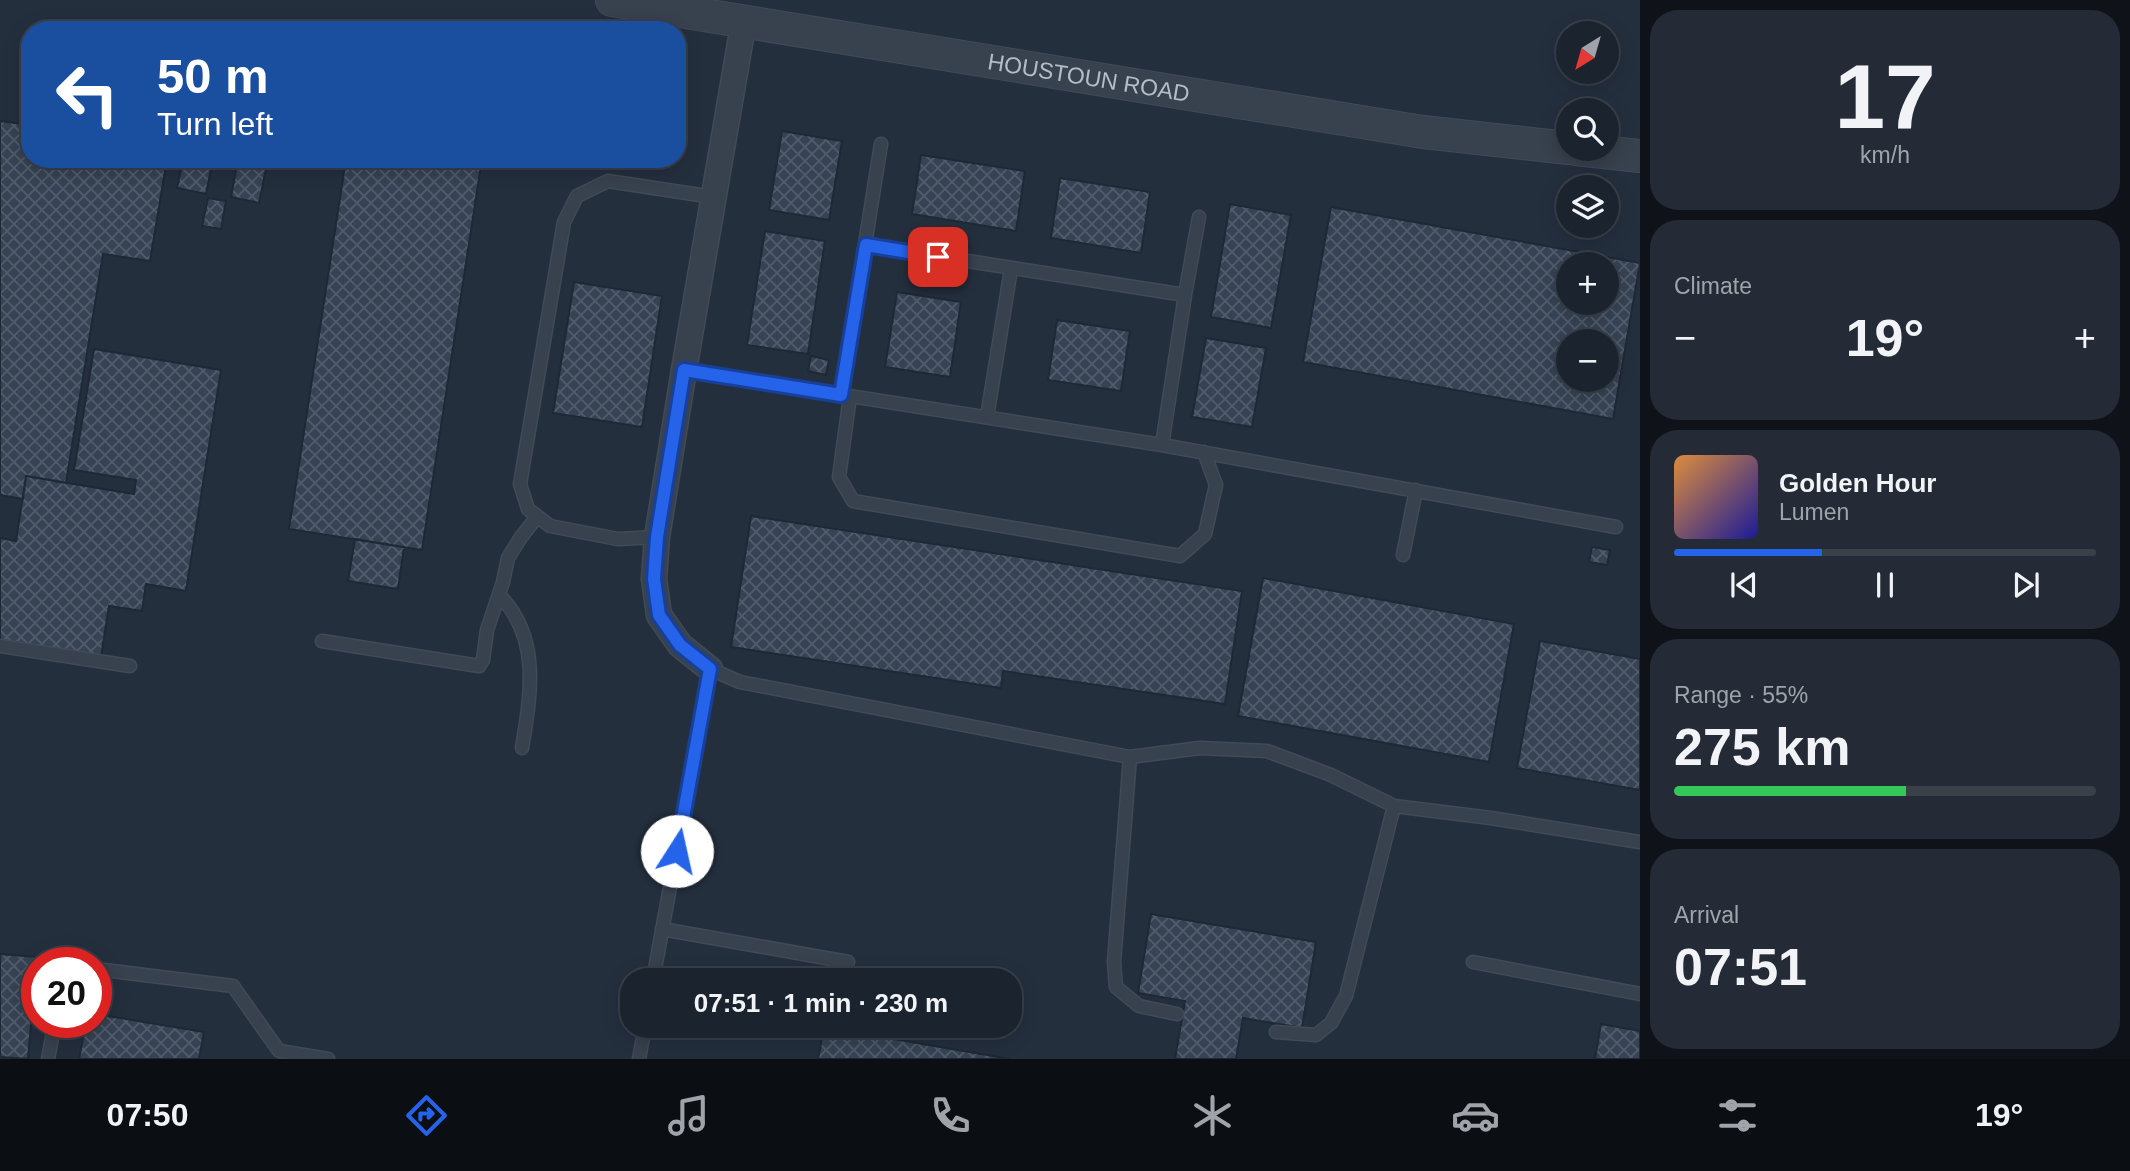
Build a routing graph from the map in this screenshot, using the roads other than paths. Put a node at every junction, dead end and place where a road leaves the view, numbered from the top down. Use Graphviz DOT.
graph roads {
  1 [pos="612,0"];
  2 [pos="744,20"];
  3 [pos="881,144"];
  4 [pos="1556,147"];
  5 [pos="1619,154"];
  6 [pos="1640,156"];
  7 [pos="713,197"];
  8 [pos="1199,218"];
  9 [pos="866,245"];
  10 [pos="1011,269"];
  11 [pos="1185,295"];
  12 [pos="684,370"];
  13 [pos="846,395"];
  14 [pos="987,417"];
  15 [pos="1162,444"];
  16 [pos="1204,452"];
  17 [pos="1416,490"];
  18 [pos="537,517"];
  19 [pos="1616,527"];
  20 [pos="657,537"];
  21 [pos="1403,555"];
  22 [pos="499,594"];
  23 [pos="322,641"];
  24 [pos="0,646"];
  25 [pos="130,666"];
  26 [pos="710,669"];
  27 [pos="522,748"];
  28 [pos="1130,757"];
  29 [pos="1394,806"];
  30 [pos="1640,842"];
  31 [pos="662,929"];
  32 [pos="848,962"];
  33 [pos="1473,962"];
  34 [pos="655,968"];
  35 [pos="112,970"];
  36 [pos="1640,994"];
  37 [pos="1177,1014"];
  38 [pos="1276,1032"];
  39 [pos="52,1038"];
  40 [pos="643,1038"];
  41 [pos="48,1059"];
  42 [pos="328,1059"];
  43 [pos="639,1059"];
  1 -- 2 [label="street, HOUSTOUN ROAD"];
  2 -- 4 [label="street, HOUSTOUN ROAD"];
  2 -- 7 [label="street"];
  3 -- 9 [label="lane"];
  5 -- 6 [label="street"];
  7 -- 12 [label="street"];
  7 -- 18 [label="lane"];
  8 -- 11 [label="lane"];
  9 -- 10 [label="lane"];
  9 -- 13 [label="lane"];
  10 -- 11 [label="lane"];
  10 -- 14 [label="lane"];
  11 -- 15 [label="lane"];
  12 -- 13 [label="lane"];
  12 -- 20 [label="street"];
  13 -- 14 [label="lane"];
  13 -- 16 [label="lane"];
  14 -- 15 [label="lane"];
  15 -- 16 [label="lane"];
  16 -- 17 [label="lane"];
  17 -- 19 [label="lane"];
  17 -- 21 [label="lane"];
  18 -- 20 [label="lane"];
  18 -- 22 [label="lane"];
  20 -- 26 [label="street"];
  22 -- 23 [label="lane"];
  22 -- 27 [label="lane"];
  24 -- 25 [label="lane"];
  26 -- 28 [label="lane"];
  26 -- 31 [label="lane"];
  28 -- 29 [label="lane"];
  28 -- 37 [label="lane"];
  29 -- 30 [label="lane"];
  29 -- 38 [label="lane"];
  31 -- 32 [label="lane"];
  31 -- 34 [label="lane"];
  33 -- 36 [label="lane"];
  35 -- 42 [label="lane"];
  39 -- 41 [label="lane"];
  40 -- 43 [label="lane"];
}
